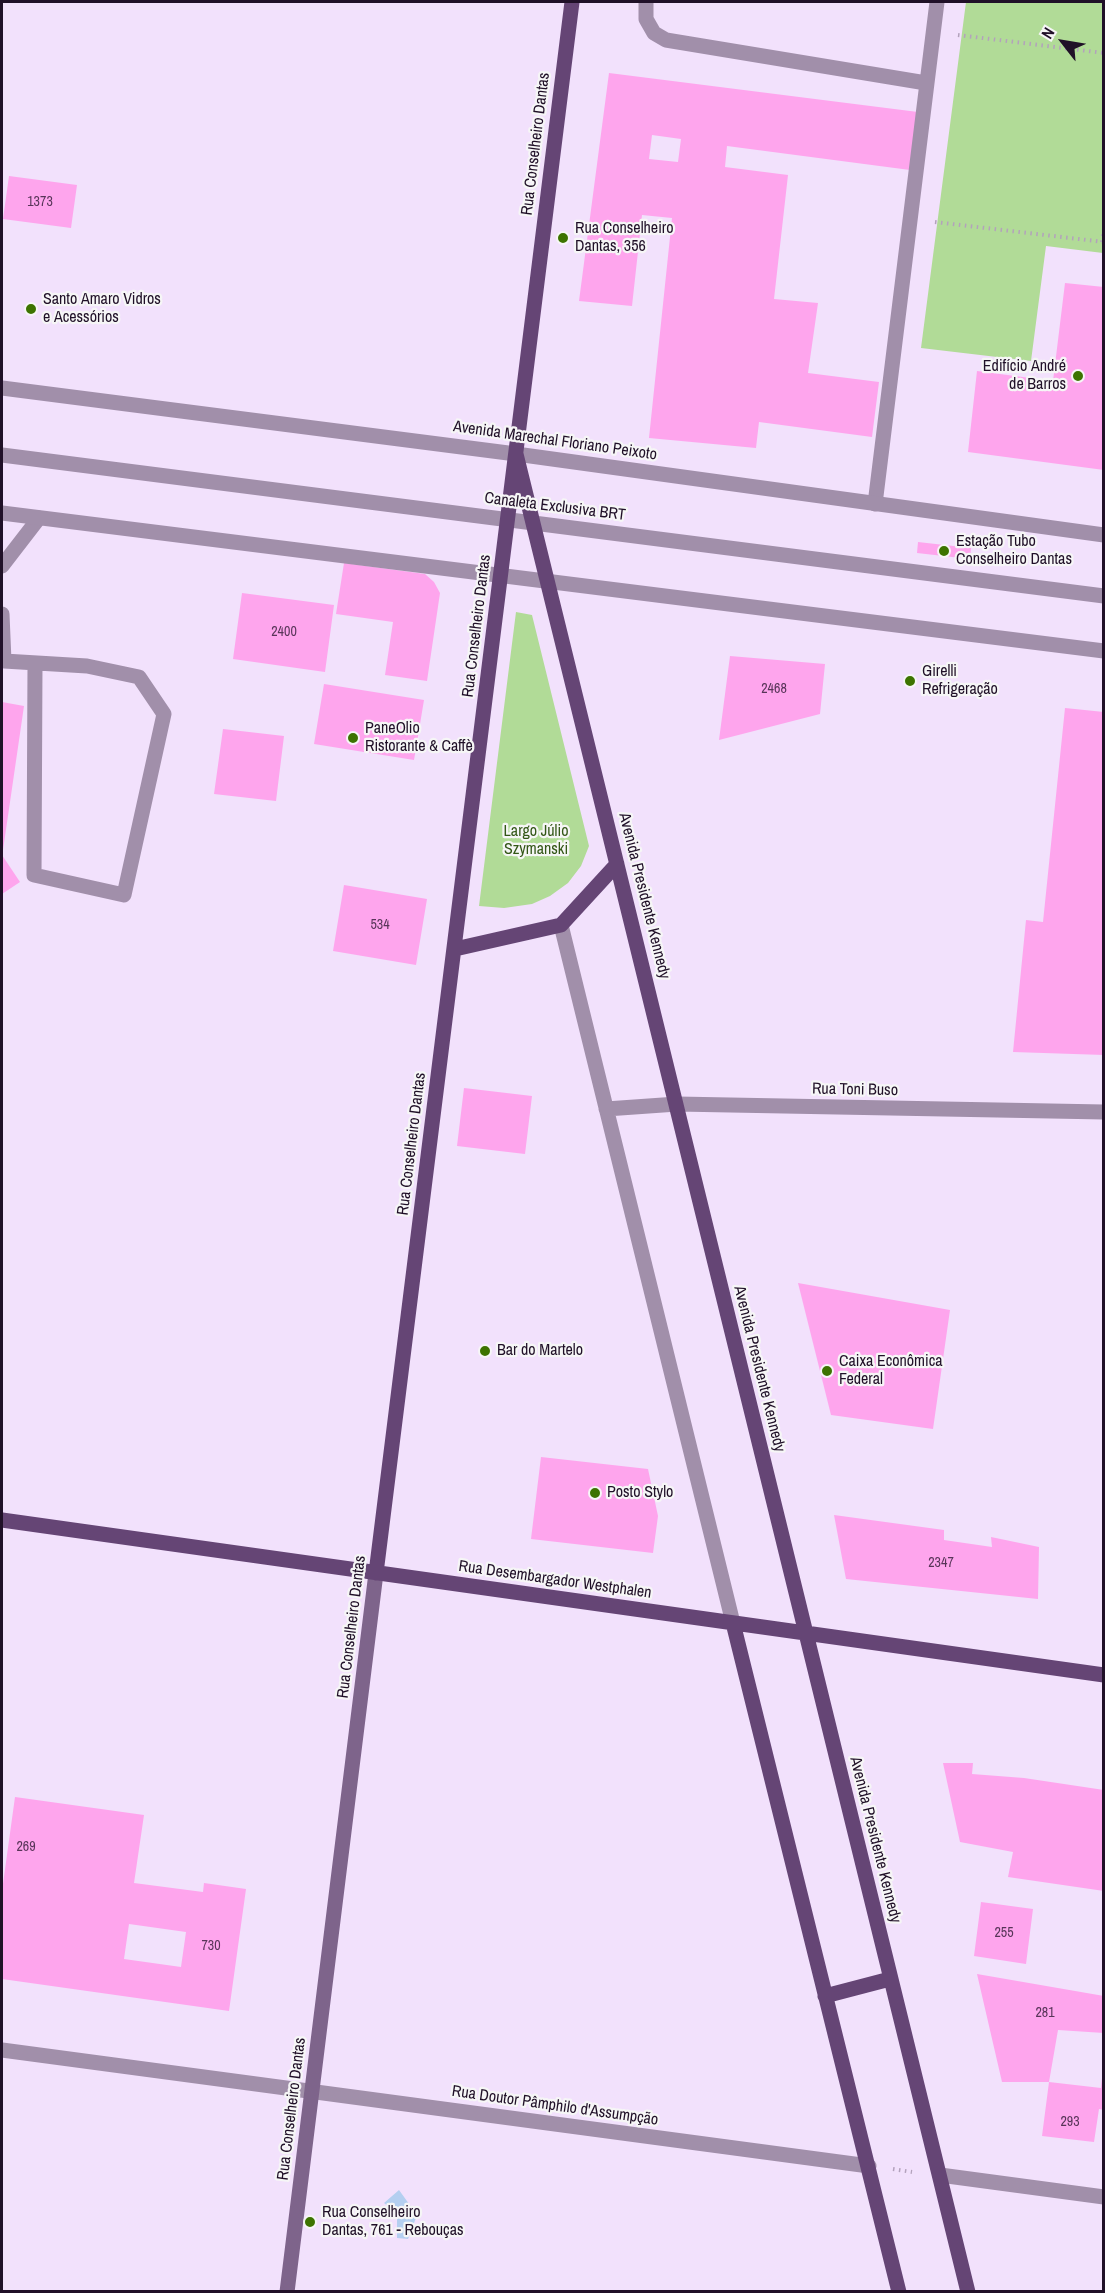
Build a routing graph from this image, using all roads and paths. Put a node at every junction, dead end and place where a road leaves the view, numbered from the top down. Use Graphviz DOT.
graph roads {
  1 [pos="572,2"];
  2 [pos="646,2"];
  3 [pos="937,2"];
  4 [pos="934,32"];
  5 [pos="1104,53"];
  6 [pos="926,83"];
  7 [pos="910,219"];
  8 [pos="1104,229"];
  9 [pos="1103,242"];
  10 [pos="2,388"];
  11 [pos="516,454"];
  12 [pos="2,455"];
  13 [pos="875,504"];
  14 [pos="2,513"];
  15 [pos="39,518"];
  16 [pos="508,520"];
  17 [pos="532,522"];
  18 [pos="1104,535"];
  19 [pos="2,566"];
  20 [pos="501,576"];
  21 [pos="546,582"];
  22 [pos="1104,596"];
  23 [pos="2,614"];
  24 [pos="1104,651"];
  25 [pos="35,664"];
  26 [pos="617,864"];
  27 [pos="561,925"];
  28 [pos="455,949"];
  29 [pos="677,1104"];
  30 [pos="606,1109"];
  31 [pos="1104,1112"];
  32 [pos="2,1520"];
  33 [pos="376,1573"];
  34 [pos="733,1623"];
  35 [pos="804,1633"];
  36 [pos="1104,1675"];
  37 [pos="890,1979"];
  38 [pos="825,1996"];
  39 [pos="2,2050"];
  40 [pos="312,2091"];
  41 [pos="869,2166"];
  42 [pos="940,2175"];
  43 [pos="1104,2197"];
  44 [pos="287,2292"];
  45 [pos="899,2292"];
  46 [pos="968,2292"];
  1 -- 11 [label="main road, Rua Conselheiro Dantas"];
  2 -- 6 [label="street"];
  3 -- 4 [label="street"];
  4 -- 5 [label="path"];
  4 -- 6 [label="street"];
  6 -- 7 [label="street"];
  7 -- 9 [label="path"];
  7 -- 13 [label="street"];
  8 -- 9 [label="path"];
  10 -- 11 [label="street, Avenida Marechal Floriano Peixoto"];
  11 -- 13 [label="street, Avenida Marechal Floriano Peixoto"];
  11 -- 16 [label="main road, Rua Conselheiro Dantas"];
  11 -- 17 [label="main road, Avenida Presidente Kennedy"];
  12 -- 16 [label="street, Canaleta Exclusiva BRT"];
  13 -- 18 [label="street, Avenida Marechal Floriano Peixoto"];
  14 -- 15 [label="street"];
  15 -- 19 [label="street"];
  15 -- 20 [label="street"];
  16 -- 17 [label="street, Canaleta Exclusiva BRT"];
  16 -- 20 [label="main road, Rua Conselheiro Dantas"];
  17 -- 21 [label="main road, Avenida Presidente Kennedy"];
  17 -- 22 [label="street, Canaleta Exclusiva BRT"];
  20 -- 21 [label="street"];
  20 -- 28 [label="main road, Rua Conselheiro Dantas"];
  21 -- 24 [label="street"];
  21 -- 26 [label="main road, Avenida Presidente Kennedy"];
  23 -- 25 [label="street"];
  25 -- 25 [label="street"];
  26 -- 27 [label="main road"];
  26 -- 29 [label="main road, Avenida Presidente Kennedy"];
  27 -- 28 [label="main road"];
  27 -- 30 [label="street"];
  28 -- 33 [label="main road, Rua Conselheiro Dantas"];
  29 -- 30 [label="street, Rua Toni Buso"];
  29 -- 31 [label="street, Rua Toni Buso"];
  29 -- 35 [label="main road, Avenida Presidente Kennedy"];
  30 -- 34 [label="street"];
  32 -- 33 [label="main road, Rua Desembargador Westphalen"];
  33 -- 34 [label="main road, Rua Desembargador Westphalen"];
  33 -- 40 [label="main road, Rua Conselheiro Dantas"];
  34 -- 35 [label="main road, Rua Desembargador Westphalen"];
  34 -- 38 [label="main road"];
  35 -- 36 [label="main road, Rua Desembargador Westphalen"];
  35 -- 37 [label="main road, Avenida Presidente Kennedy"];
  37 -- 38 [label="main road"];
  37 -- 42 [label="main road, Avenida Presidente Kennedy"];
  38 -- 41 [label="main road"];
  39 -- 40 [label="street, Rua Doutor Pâmphilo d'Assumpção"];
  40 -- 41 [label="street, Rua Doutor Pâmphilo d'Assumpção"];
  40 -- 44 [label="main road, Rua Conselheiro Dantas"];
  41 -- 42 [label="path"];
  41 -- 45 [label="main road"];
  42 -- 43 [label="street"];
  42 -- 46 [label="main road, Avenida Presidente Kennedy"];
}
